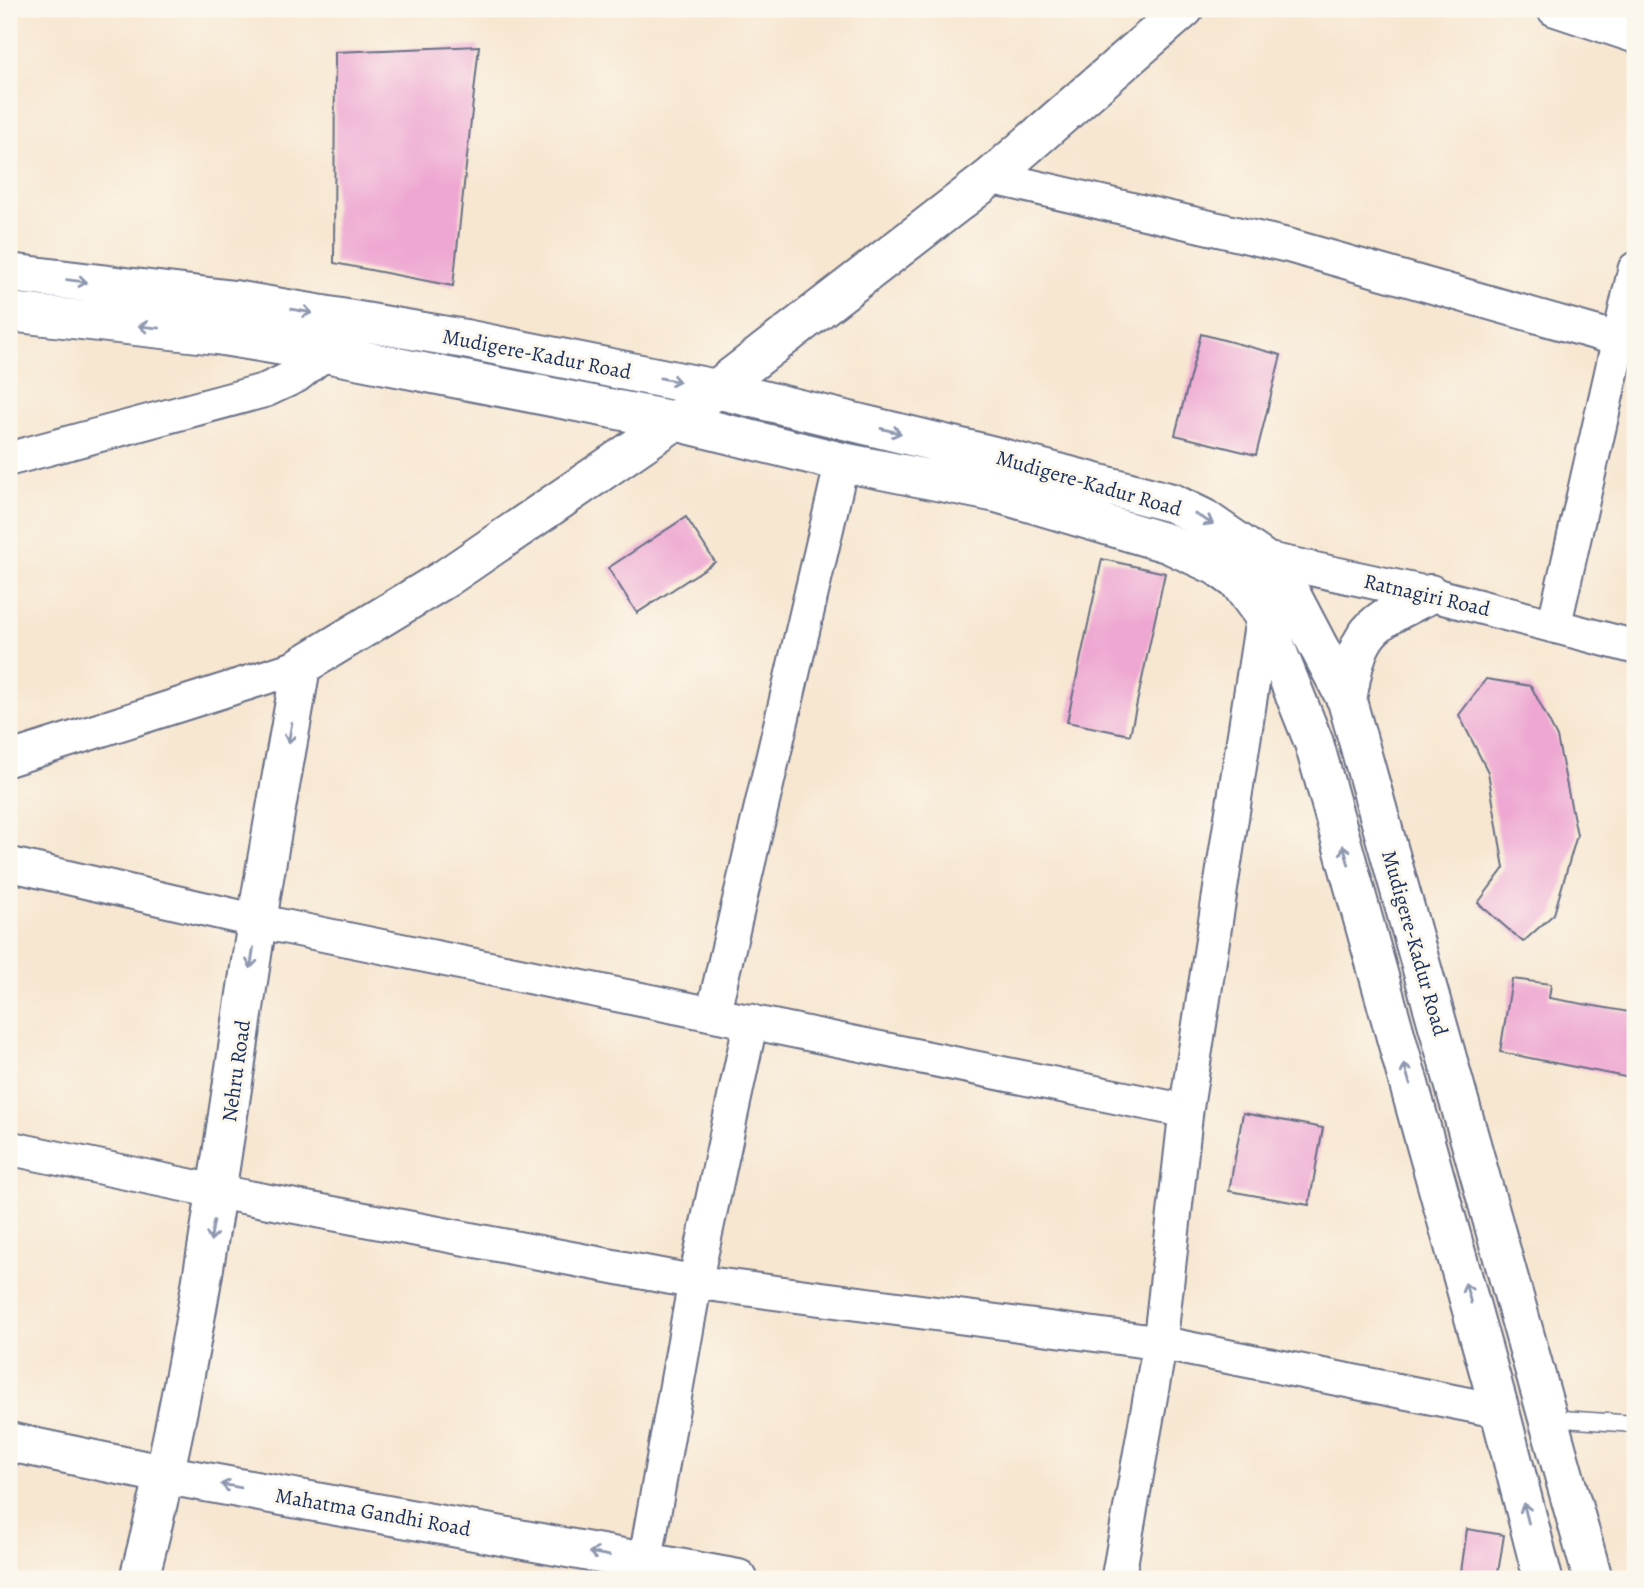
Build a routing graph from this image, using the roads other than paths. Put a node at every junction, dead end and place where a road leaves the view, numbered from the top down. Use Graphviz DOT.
graph roads {
  1 [pos="1184,9"];
  2 [pos="1554,9"];
  3 [pos="1635,36"];
  4 [pos="990,177"];
  5 [pos="1635,268"];
  6 [pos="9,273"];
  7 [pos="9,312"];
  8 [pos="1627,342"];
  9 [pos="324,353"];
  10 [pos="716,389"];
  11 [pos="675,421"];
  12 [pos="9,459"];
  13 [pos="842,462"];
  14 [pos="1261,558"];
  15 [pos="1217,566"];
  16 [pos="1430,594"];
  17 [pos="1263,615"];
  18 [pos="1554,626"];
  19 [pos="1635,647"];
  20 [pos="301,666"];
  21 [pos="1347,701"];
  22 [pos="9,759"];
  23 [pos="9,864"];
  24 [pos="257,921"];
  25 [pos="713,1014"];
  26 [pos="751,1021"];
  27 [pos="1186,1111"];
  28 [pos="9,1148"];
  29 [pos="219,1192"];
  30 [pos="695,1282"];
  31 [pos="1160,1343"];
  32 [pos="1500,1411"];
  33 [pos="1548,1418"];
  34 [pos="1635,1424"];
  35 [pos="9,1441"];
  36 [pos="167,1475"];
  37 [pos="644,1571"];
  38 [pos="139,1579"];
  39 [pos="738,1579"];
  40 [pos="1118,1579"];
  41 [pos="1543,1579"];
  42 [pos="1593,1579"];
  1 -- 4 [label="main road"];
  2 -- 3 [label="street"];
  4 -- 8 [label="street"];
  4 -- 10 [label="main road"];
  5 -- 8 [label="street"];
  6 -- 10 [label="main road, Mudigere-Kadur Road, one-way"];
  9 -- 7 [label="main road, Mudigere-Kadur Road, one-way"];
  8 -- 18 [label="street"];
  9 -- 11 [label="main road, Mudigere-Kadur Road"];
  9 -- 12 [label="street"];
  10 -- 11 [label="main road"];
  10 -- 14 [label="main road, Mudigere-Kadur Road, one-way"];
  11 -- 13 [label="main road, Mudigere-Kadur Road"];
  11 -- 20 [label="main road"];
  13 -- 15 [label="main road, Mudigere-Kadur Road"];
  13 -- 25 [label="street"];
  14 -- 15 [label="street, Ratnagiri Road"];
  14 -- 16 [label="street, Ratnagiri Road"];
  14 -- 21 [label="main road, Mudigere-Kadur Road"];
  15 -- 17 [label="main road, Mudigere-Kadur Road"];
  16 -- 18 [label="street, Ratnagiri Road"];
  16 -- 21 [label="main road"];
  17 -- 27 [label="street"];
  32 -- 17 [label="main road, Mudigere-Kadur Road, one-way"];
  18 -- 19 [label="street, Ratnagiri Road"];
  20 -- 22 [label="street"];
  20 -- 24 [label="main road, Nehru Road, one-way"];
  21 -- 33 [label="main road, Mudigere-Kadur Road"];
  23 -- 24 [label="street"];
  24 -- 25 [label="street"];
  24 -- 29 [label="main road, Nehru Road, one-way"];
  25 -- 26 [label="street"];
  26 -- 27 [label="street"];
  26 -- 30 [label="street"];
  27 -- 31 [label="street"];
  28 -- 29 [label="street"];
  29 -- 30 [label="street"];
  29 -- 36 [label="main road, Nehru Road, one-way"];
  30 -- 31 [label="street"];
  30 -- 37 [label="street"];
  31 -- 32 [label="street"];
  31 -- 40 [label="street"];
  41 -- 32 [label="main road, Mudigere-Kadur Road, one-way"];
  33 -- 34 [label="lane"];
  33 -- 42 [label="main road, Mudigere-Kadur Road"];
  35 -- 36 [label="main road, Mahatma Gandhi Road"];
  37 -- 36 [label="main road, Mahatma Gandhi Road, one-way"];
  36 -- 38 [label="main road, Nehru Road"];
  37 -- 39 [label="main road, Mahatma Gandhi Road"];
}
